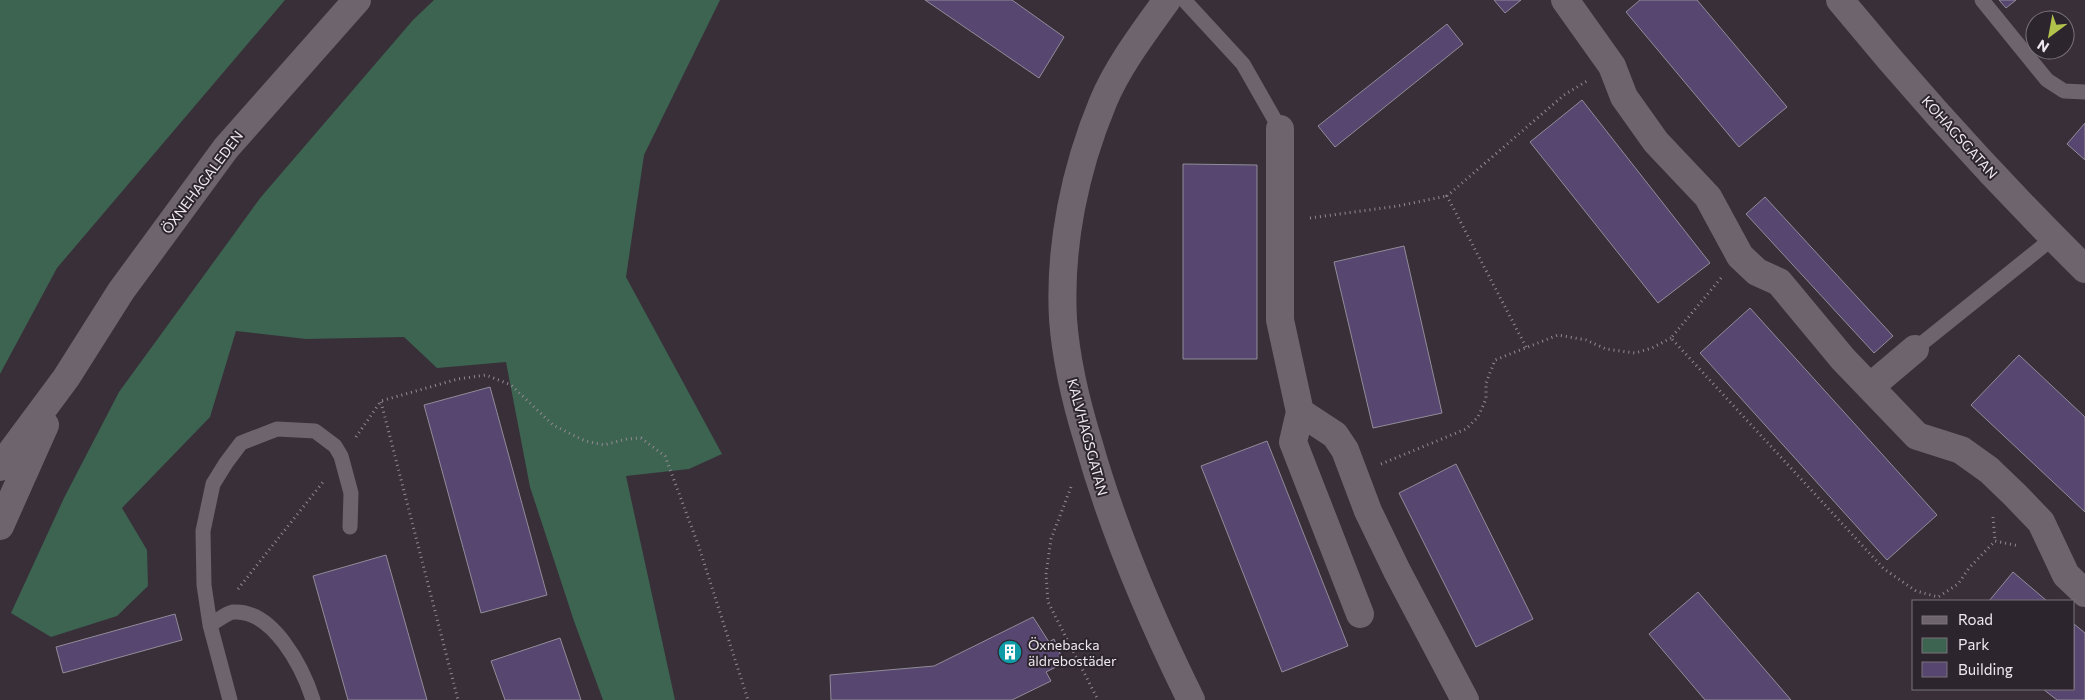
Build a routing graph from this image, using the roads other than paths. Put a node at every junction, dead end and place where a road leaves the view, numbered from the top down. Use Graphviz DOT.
graph roads {
  1 [pos="357,0"];
  2 [pos="1167,0"];
  3 [pos="1184,0"];
  4 [pos="1565,0"];
  5 [pos="1840,0"];
  6 [pos="1982,0"];
  7 [pos="2085,92"];
  8 [pos="1280,129"];
  9 [pos="2053,238"];
  10 [pos="2085,269"];
  11 [pos="1915,349"];
  12 [pos="66,378"];
  13 [pos="1870,387"];
  14 [pos="1300,412"];
  15 [pos="0,467"];
  16 [pos="0,526"];
  17 [pos="350,527"];
  18 [pos="2085,593"];
  19 [pos="1360,614"];
  20 [pos="210,625"];
  21 [pos="230,700"];
  22 [pos="313,700"];
  23 [pos="1191,700"];
  24 [pos="1465,700"];
  1 -- 12 [label="street, ÖXNEHAGALEDEN"];
  2 -- 23 [label="street, KALVHAGSGATAN"];
  3 -- 8 [label="lane"];
  4 -- 13 [label="street"];
  5 -- 9 [label="street, KOHAGSGATAN"];
  6 -- 7 [label="lane"];
  8 -- 14 [label="street"];
  9 -- 10 [label="street, KOHAGSGATAN"];
  9 -- 11 [label="lane"];
  11 -- 13 [label="street"];
  12 -- 15 [label="street, ÖXNEHAGALEDEN"];
  12 -- 16 [label="street, ÖXNEHAGALEDEN"];
  13 -- 18 [label="street"];
  14 -- 19 [label="street"];
  14 -- 24 [label="street"];
  17 -- 20 [label="lane"];
  20 -- 21 [label="lane"];
  20 -- 22 [label="lane"];
}
